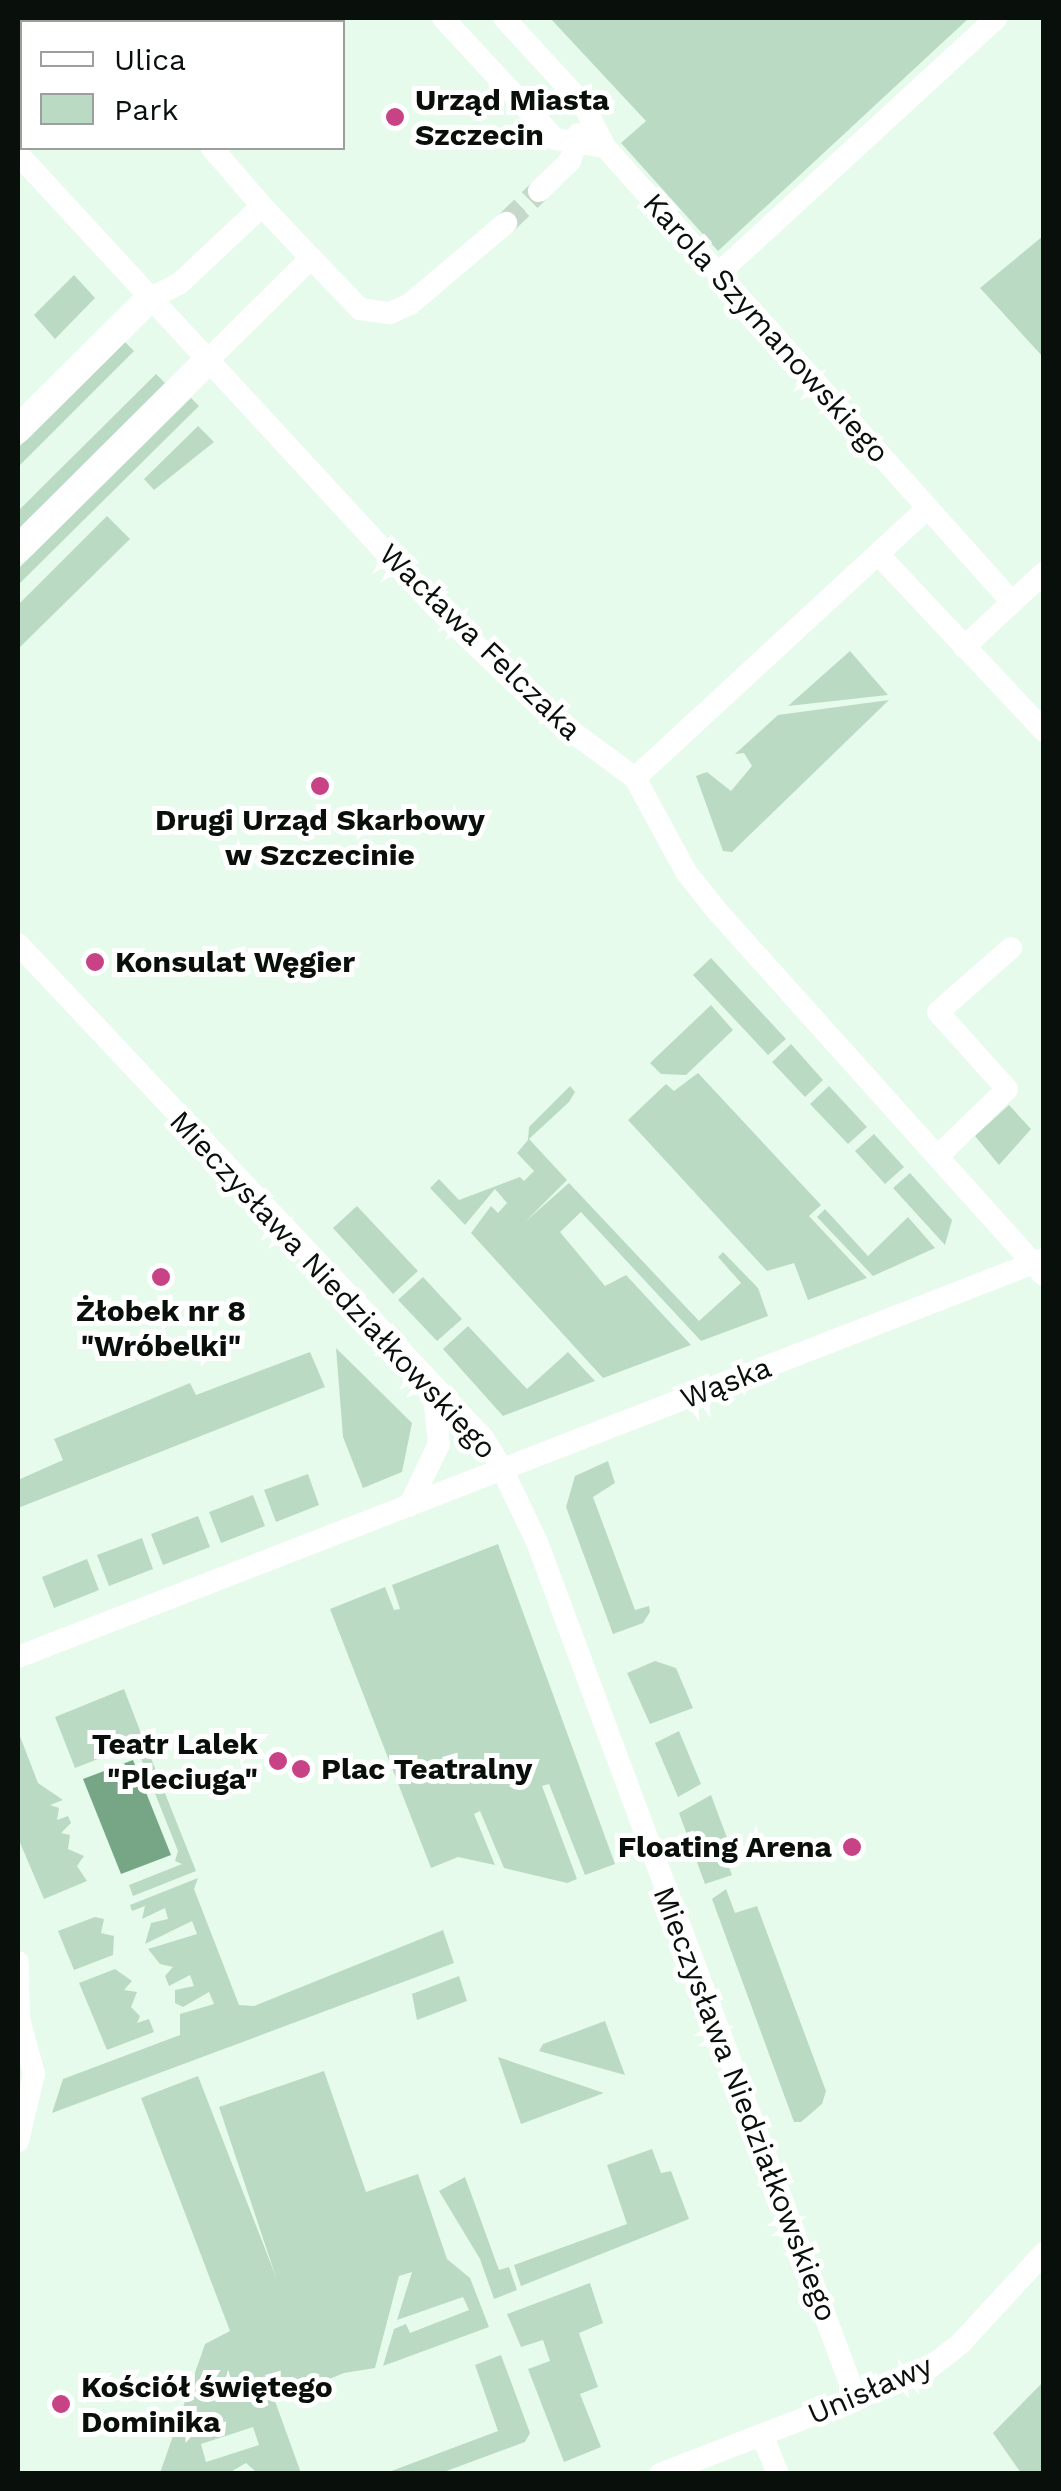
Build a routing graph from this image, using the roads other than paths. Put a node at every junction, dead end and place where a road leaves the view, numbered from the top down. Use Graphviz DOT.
graph roads {
  1 [pos="443,18"];
  2 [pos="504,18"];
  3 [pos="996,18"];
  4 [pos="580,101"];
  5 [pos="576,146"];
  6 [pos="605,147"];
  7 [pos="214,150"];
  8 [pos="18,154"];
  9 [pos="540,192"];
  10 [pos="262,206"];
  11 [pos="506,223"];
  12 [pos="311,258"];
  13 [pos="718,274"];
  14 [pos="149,299"];
  15 [pos="206,362"];
  16 [pos="18,429"];
  17 [pos="927,510"];
  18 [pos="18,548"];
  19 [pos="878,554"];
  20 [pos="1044,573"];
  21 [pos="1012,602"];
  22 [pos="964,647"];
  23 [pos="1044,731"];
  24 [pos="634,778"];
  25 [pos="18,944"];
  26 [pos="1011,948"];
  27 [pos="940,1154"];
  28 [pos="1040,1265"];
  29 [pos="430,1382"];
  30 [pos="502,1470"];
  31 [pos="409,1506"];
  32 [pos="18,1657"];
  33 [pos="18,1962"];
  34 [pos="18,2019"];
  35 [pos="18,2141"];
  36 [pos="1044,2253"];
  37 [pos="856,2399"];
  38 [pos="762,2435"];
  39 [pos="660,2474"];
  40 [pos="778,2474"];
  1 -- 5 [label="street"];
  2 -- 4 [label="street, Karola Szymanowskiego"];
  3 -- 13 [label="street"];
  4 -- 5 [label="street"];
  4 -- 6 [label="street, Karola Szymanowskiego"];
  5 -- 6 [label="street"];
  5 -- 9 [label="street"];
  6 -- 13 [label="street, Karola Szymanowskiego"];
  7 -- 10 [label="street"];
  8 -- 14 [label="street, Wacława Felczaka"];
  10 -- 12 [label="street"];
  10 -- 14 [label="street"];
  11 -- 12 [label="street"];
  12 -- 15 [label="street"];
  13 -- 17 [label="street, Karola Szymanowskiego"];
  14 -- 15 [label="street, Wacława Felczaka"];
  14 -- 16 [label="street"];
  15 -- 18 [label="street"];
  15 -- 24 [label="street, Wacława Felczaka"];
  17 -- 19 [label="street"];
  17 -- 21 [label="street, Karola Szymanowskiego"];
  19 -- 22 [label="street"];
  19 -- 24 [label="street"];
  20 -- 21 [label="street"];
  21 -- 22 [label="street"];
  22 -- 23 [label="street"];
  24 -- 27 [label="street, Wacława Felczaka"];
  25 -- 29 [label="street, Mieczysława Niedziałkowskiego"];
  26 -- 27 [label="street"];
  27 -- 28 [label="street, Wacława Felczaka"];
  28 -- 30 [label="street, Wąska"];
  29 -- 30 [label="street, Mieczysława Niedziałkowskiego"];
  29 -- 31 [label="street"];
  30 -- 31 [label="street, Wąska"];
  30 -- 37 [label="street, Mieczysława Niedziałkowskiego"];
  31 -- 32 [label="street, Wąska"];
  33 -- 34 [label="street"];
  34 -- 35 [label="street"];
  36 -- 37 [label="street, Unisławy"];
  37 -- 38 [label="street, Unisławy"];
  38 -- 39 [label="street, Unisławy"];
  38 -- 40 [label="street"];
}
